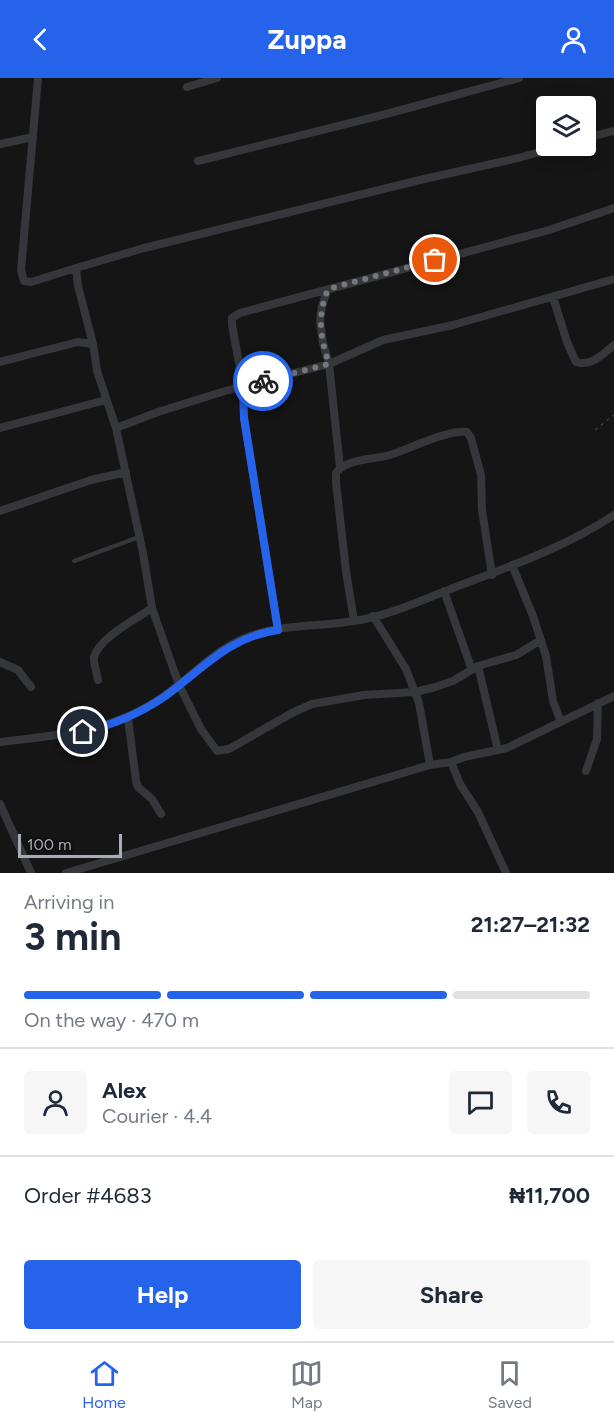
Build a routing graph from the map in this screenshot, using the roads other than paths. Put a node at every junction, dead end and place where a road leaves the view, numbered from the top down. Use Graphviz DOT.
graph roads {
  1 [pos="38,78"];
  2 [pos="217,78"];
  3 [pos="519,78"];
  4 [pos="187,87"];
  5 [pos="614,131"];
  6 [pos="596,135"];
  7 [pos="33,137"];
  8 [pos="0,144"];
  9 [pos="536,153"];
  10 [pos="198,161"];
  11 [pos="614,208"];
  12 [pos="76,268"];
  13 [pos="614,279"];
  14 [pos="328,289"];
  15 [pos="553,297"];
  16 [pos="93,344"];
  17 [pos="614,345"];
  18 [pos="0,362"];
  19 [pos="329,364"];
  20 [pos="243,385"];
  21 [pos="106,400"];
  22 [pos="0,428"];
  23 [pos="116,428"];
  24 [pos="340,468"];
  25 [pos="126,472"];
  26 [pos="0,511"];
  27 [pos="614,515"];
  28 [pos="139,536"];
  29 [pos="74,561"];
  30 [pos="512,565"];
  31 [pos="492,574"];
  32 [pos="444,591"];
  33 [pos="152,608"];
  34 [pos="373,616"];
  35 [pos="354,621"];
  36 [pos="278,630"];
  37 [pos="541,640"];
  38 [pos="0,662"];
  39 [pos="475,668"];
  40 [pos="98,680"];
  41 [pos="179,685"];
  42 [pos="31,687"];
  43 [pos="415,692"];
  44 [pos="614,696"];
  45 [pos="598,703"];
  46 [pos="128,718"];
  47 [pos="561,722"];
  48 [pos="0,742"];
  49 [pos="498,750"];
  50 [pos="451,762"];
  51 [pos="430,765"];
  52 [pos="586,771"];
  53 [pos="0,804"];
  54 [pos="161,814"];
  55 [pos="31,873"];
  56 [pos="66,873"];
  57 [pos="506,873"];
  1 -- 7 [label="street"];
  2 -- 4 [label="street"];
  3 -- 10 [label="street"];
  5 -- 6 [label="street"];
  7 -- 8 [label="street"];
  7 -- 12 [label="street"];
  9 -- 12 [label="street"];
  11 -- 14 [label="street"];
  12 -- 16 [label="street"];
  13 -- 15 [label="street"];
  14 -- 19 [label="street"];
  14 -- 20 [label="street"];
  15 -- 17 [label="street"];
  15 -- 19 [label="street"];
  16 -- 18 [label="street"];
  16 -- 21 [label="street"];
  19 -- 20 [label="street"];
  19 -- 24 [label="street"];
  20 -- 23 [label="street"];
  20 -- 36 [label="street"];
  21 -- 22 [label="street"];
  21 -- 23 [label="street"];
  23 -- 25 [label="street"];
  24 -- 31 [label="street"];
  24 -- 35 [label="street"];
  25 -- 26 [label="street"];
  25 -- 28 [label="street"];
  27 -- 30 [label="street"];
  28 -- 29 [label="lane"];
  28 -- 33 [label="street"];
  30 -- 31 [label="street"];
  30 -- 37 [label="street"];
  31 -- 32 [label="street"];
  32 -- 34 [label="street"];
  32 -- 39 [label="street"];
  33 -- 40 [label="street"];
  33 -- 41 [label="street"];
  34 -- 35 [label="street"];
  34 -- 43 [label="street"];
  35 -- 36 [label="street"];
  36 -- 41 [label="street"];
  37 -- 39 [label="street"];
  37 -- 47 [label="street"];
  38 -- 42 [label="street"];
  39 -- 43 [label="street"];
  39 -- 49 [label="street"];
  41 -- 43 [label="street"];
  41 -- 46 [label="street"];
  43 -- 51 [label="street"];
  44 -- 45 [label="street"];
  45 -- 47 [label="street"];
  45 -- 52 [label="street"];
  46 -- 48 [label="street"];
  46 -- 54 [label="street"];
  47 -- 49 [label="street"];
  49 -- 50 [label="street"];
  50 -- 51 [label="street"];
  50 -- 57 [label="street"];
  51 -- 56 [label="street"];
  53 -- 55 [label="street"];
}
